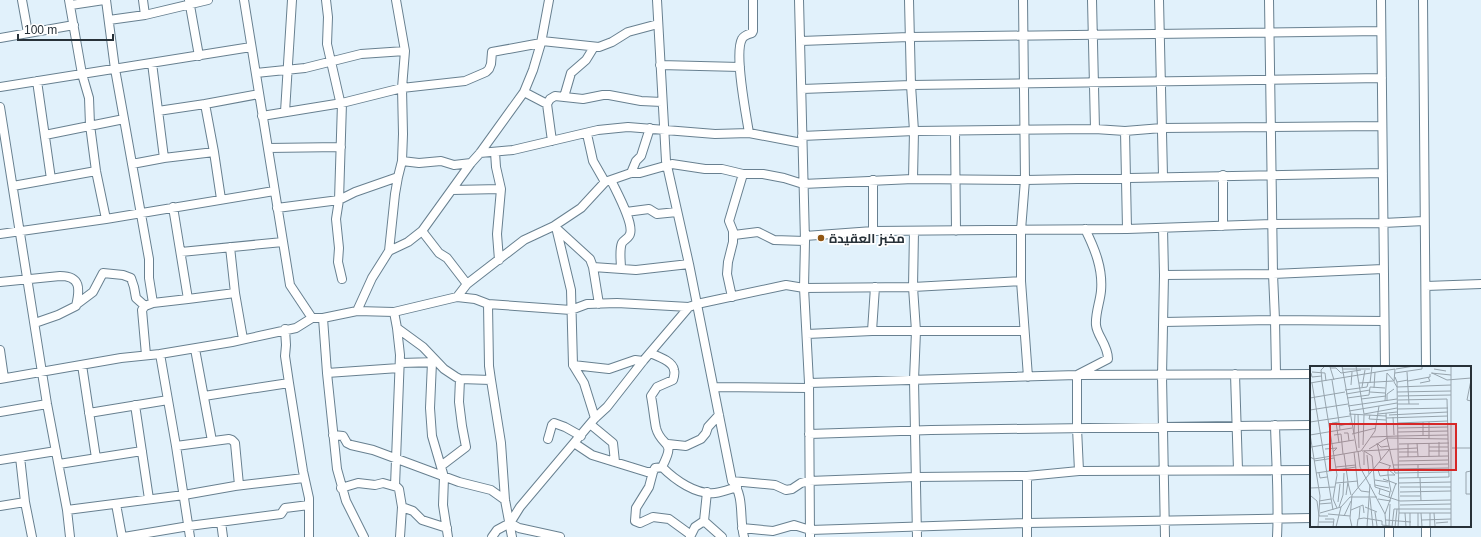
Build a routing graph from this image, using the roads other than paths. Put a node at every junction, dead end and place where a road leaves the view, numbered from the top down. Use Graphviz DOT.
graph roads {
  1 [pos="22,0"];
  2 [pos="105,0"];
  3 [pos="143,0"];
  4 [pos="208,0"];
  5 [pos="244,0"];
  6 [pos="292,0"];
  7 [pos="326,0"];
  8 [pos="396,0"];
  9 [pos="549,0"];
  10 [pos="657,0"];
  11 [pos="753,0"];
  12 [pos="799,0"];
  13 [pos="908,0"];
  14 [pos="1023,0"];
  15 [pos="1092,0"];
  16 [pos="1159,0"];
  17 [pos="1269,0"];
  18 [pos="1381,0"];
  19 [pos="1423,0"];
  20 [pos="189,2"];
  21 [pos="70,3"];
  22 [pos="146,15"];
  23 [pos="109,20"];
  24 [pos="658,24"];
  25 [pos="74,25"];
  26 [pos="1381,31"];
  27 [pos="1270,32"];
  28 [pos="28,33"];
  29 [pos="1160,34"];
  30 [pos="1092,35"];
  31 [pos="1023,36"];
  32 [pos="910,37"];
  33 [pos="0,38"];
  34 [pos="801,41"];
  35 [pos="542,42"];
  36 [pos="251,47"];
  37 [pos="594,47"];
  38 [pos="405,51"];
  39 [pos="199,56"];
  40 [pos="330,61"];
  41 [pos="152,63"];
  42 [pos="660,65"];
  43 [pos="740,67"];
  44 [pos="115,69"];
  45 [pos="287,70"];
  46 [pos="256,73"];
  47 [pos="82,74"];
  48 [pos="1382,78"];
  49 [pos="1271,79"];
  50 [pos="37,81"];
  51 [pos="1162,81"];
  52 [pos="1093,82"];
  53 [pos="1024,83"];
  54 [pos="911,85"];
  55 [pos="0,87"];
  56 [pos="402,88"];
  57 [pos="802,90"];
  58 [pos="524,92"];
  59 [pos="259,94"];
  60 [pos="564,96"];
  61 [pos="662,102"];
  62 [pos="342,103"];
  63 [pos="205,104"];
  64 [pos="547,104"];
  65 [pos="0,107"];
  66 [pos="158,111"];
  67 [pos="285,112"];
  68 [pos="262,116"];
  69 [pos="124,119"];
  70 [pos="90,126"];
  71 [pos="1382,126"];
  72 [pos="1272,127"];
  73 [pos="650,128"];
  74 [pos="1162,128"];
  75 [pos="664,129"];
  76 [pos="1095,129"];
  77 [pos="1024,130"];
  78 [pos="914,131"];
  79 [pos="955,131"];
  80 [pos="1125,131"];
  81 [pos="749,133"];
  82 [pos="587,134"];
  83 [pos="45,135"];
  84 [pos="2,139"];
  85 [pos="802,139"];
  86 [pos="552,141"];
  87 [pos="341,147"];
  88 [pos="268,148"];
  89 [pos="214,152"];
  90 [pos="495,152"];
  91 [pos="480,153"];
  92 [pos="164,158"];
  93 [pos="402,161"];
  94 [pos="470,163"];
  95 [pos="132,164"];
  96 [pos="668,166"];
  97 [pos="96,171"];
  98 [pos="631,173"];
  99 [pos="743,174"];
  100 [pos="1272,174"];
  101 [pos="1383,174"];
  102 [pos="1223,175"];
  103 [pos="1163,176"];
  104 [pos="398,177"];
  105 [pos="1126,178"];
  106 [pos="51,179"];
  107 [pos="913,179"];
  108 [pos="873,180"];
  109 [pos="955,180"];
  110 [pos="1025,180"];
  111 [pos="608,181"];
  112 [pos="803,184"];
  113 [pos="13,186"];
  114 [pos="501,189"];
  115 [pos="452,190"];
  116 [pos="274,191"];
  117 [pos="221,199"];
  118 [pos="339,200"];
  119 [pos="173,207"];
  120 [pos="277,208"];
  121 [pos="626,212"];
  122 [pos="677,212"];
  123 [pos="140,213"];
  124 [pos="106,219"];
  125 [pos="1424,221"];
  126 [pos="1383,223"];
  127 [pos="1272,224"];
  128 [pos="1223,226"];
  129 [pos="555,227"];
  130 [pos="1163,228"];
  131 [pos="1085,229"];
  132 [pos="1127,229"];
  133 [pos="1021,230"];
  134 [pos="20,231"];
  135 [pos="422,231"];
  136 [pos="873,231"];
  137 [pos="914,231"];
  138 [pos="956,231"];
  139 [pos="0,234"];
  140 [pos="734,235"];
  141 [pos="805,238"];
  142 [pos="283,242"];
  143 [pos="230,247"];
  144 [pos="389,251"];
  145 [pos="181,252"];
  146 [pos="499,260"];
  147 [pos="689,264"];
  148 [pos="592,267"];
  149 [pos="621,269"];
  150 [pos="1383,269"];
  151 [pos="1273,274"];
  152 [pos="1164,275"];
  153 [pos="28,278"];
  154 [pos="342,279"];
  155 [pos="1022,281"];
  156 [pos="0,282"];
  157 [pos="467,284"];
  158 [pos="1481,284"];
  159 [pos="1426,286"];
  160 [pos="875,287"];
  161 [pos="913,287"];
  162 [pos="804,288"];
  163 [pos="235,293"];
  164 [pos="457,297"];
  165 [pos="732,297"];
  166 [pos="188,299"];
  167 [pos="77,304"];
  168 [pos="149,304"];
  169 [pos="488,304"];
  170 [pos="599,304"];
  171 [pos="693,305"];
  172 [pos="571,310"];
  173 [pos="357,311"];
  174 [pos="394,312"];
  175 [pos="312,318"];
  176 [pos="323,318"];
  177 [pos="1276,320"];
  178 [pos="1384,321"];
  179 [pos="1163,322"];
  180 [pos="35,323"];
  181 [pos="397,328"];
  182 [pos="285,329"];
  183 [pos="872,331"];
  184 [pos="916,331"];
  185 [pos="1024,331"];
  186 [pos="807,334"];
  187 [pos="243,339"];
  188 [pos="195,349"];
  189 [pos="0,350"];
  190 [pos="650,353"];
  191 [pos="160,354"];
  192 [pos="146,355"];
  193 [pos="643,360"];
  194 [pos="435,362"];
  195 [pos="82,365"];
  196 [pos="399,365"];
  197 [pos="573,365"];
  198 [pos="1385,366"];
  199 [pos="1426,366"];
  200 [pos="43,372"];
  201 [pos="327,373"];
  202 [pos="1235,374"];
  203 [pos="1276,374"];
  204 [pos="1310,374"];
  205 [pos="1077,376"];
  206 [pos="1162,376"];
  207 [pos="1028,377"];
  208 [pos="2,379"];
  209 [pos="460,379"];
  210 [pos="491,380"];
  211 [pos="914,380"];
  212 [pos="289,383"];
  213 [pos="808,386"];
  214 [pos="714,387"];
  215 [pos="204,396"];
  216 [pos="168,400"];
  217 [pos="47,404"];
  218 [pos="135,406"];
  219 [pos="0,412"];
  220 [pos="89,413"];
  221 [pos="719,415"];
  222 [pos="593,421"];
  223 [pos="1276,425"];
  224 [pos="1310,425"];
  225 [pos="1162,426"];
  226 [pos="1237,426"];
  227 [pos="1077,428"];
  228 [pos="916,430"];
  229 [pos="809,434"];
  230 [pos="333,435"];
  231 [pos="581,436"];
  232 [pos="548,439"];
  233 [pos="212,441"];
  234 [pos="574,444"];
  235 [pos="668,444"];
  236 [pos="176,446"];
  237 [pos="56,451"];
  238 [pos="142,451"];
  239 [pos="20,456"];
  240 [pos="96,458"];
  241 [pos="397,459"];
  242 [pos="0,460"];
  243 [pos="615,462"];
  244 [pos="59,464"];
  245 [pos="441,466"];
  246 [pos="662,467"];
  247 [pos="1238,470"];
  248 [pos="1276,470"];
  249 [pos="1310,470"];
  250 [pos="1079,471"];
  251 [pos="1164,471"];
  252 [pos="653,472"];
  253 [pos="1027,476"];
  254 [pos="916,477"];
  255 [pos="304,478"];
  256 [pos="444,478"];
  257 [pos="809,481"];
  258 [pos="735,484"];
  259 [pos="239,485"];
  260 [pos="395,486"];
  261 [pos="342,488"];
  262 [pos="707,492"];
  263 [pos="184,495"];
  264 [pos="148,499"];
  265 [pos="505,500"];
  266 [pos="25,502"];
  267 [pos="116,504"];
  268 [pos="309,505"];
  269 [pos="0,506"];
  270 [pos="402,506"];
  271 [pos="67,510"];
  272 [pos="1278,518"];
  273 [pos="1310,518"];
  274 [pos="704,521"];
  275 [pos="1164,521"];
  276 [pos="221,522"];
  277 [pos="510,523"];
  278 [pos="1027,523"];
  279 [pos="189,526"];
  280 [pos="916,526"];
  281 [pos="448,528"];
  282 [pos="742,528"];
  283 [pos="810,534"];
  284 [pos="691,536"];
  285 [pos="32,537"];
  286 [pos="70,537"];
  287 [pos="123,537"];
  288 [pos="190,537"];
  289 [pos="223,537"];
  290 [pos="309,537"];
  291 [pos="364,537"];
  292 [pos="398,537"];
  293 [pos="448,537"];
  294 [pos="492,537"];
  295 [pos="512,537"];
  296 [pos="560,537"];
  297 [pos="722,537"];
  298 [pos="744,537"];
  299 [pos="917,537"];
  300 [pos="1027,537"];
  301 [pos="1165,537"];
  302 [pos="1277,537"];
  1 -- 28 [label="street"];
  2 -- 21 [label="street"];
  2 -- 23 [label="street"];
  3 -- 22 [label="street"];
  4 -- 20 [label="street"];
  5 -- 36 [label="street"];
  6 -- 45 [label="street"];
  7 -- 40 [label="street"];
  8 -- 38 [label="street"];
  9 -- 35 [label="street"];
  10 -- 24 [label="street"];
  11 -- 43 [label="street"];
  12 -- 34 [label="street"];
  13 -- 32 [label="street"];
  14 -- 31 [label="street"];
  15 -- 30 [label="street"];
  16 -- 29 [label="street"];
  17 -- 27 [label="street"];
  18 -- 26 [label="street"];
  19 -- 125 [label="street"];
  20 -- 22 [label="street"];
  20 -- 39 [label="street"];
  21 -- 25 [label="street"];
  22 -- 23 [label="street"];
  23 -- 44 [label="street"];
  24 -- 37 [label="street"];
  24 -- 42 [label="street"];
  25 -- 28 [label="street"];
  25 -- 47 [label="street"];
  26 -- 27 [label="street"];
  26 -- 48 [label="street"];
  27 -- 29 [label="street"];
  27 -- 49 [label="street"];
  28 -- 33 [label="street"];
  29 -- 30 [label="street"];
  29 -- 51 [label="street"];
  30 -- 31 [label="street"];
  30 -- 52 [label="street"];
  31 -- 32 [label="street"];
  31 -- 53 [label="street"];
  32 -- 34 [label="street"];
  32 -- 54 [label="street"];
  34 -- 57 [label="street"];
  35 -- 37 [label="street"];
  35 -- 56 [label="street"];
  35 -- 58 [label="street"];
  36 -- 39 [label="street"];
  36 -- 46 [label="street"];
  37 -- 60 [label="street"];
  38 -- 40 [label="street"];
  38 -- 56 [label="street"];
  39 -- 41 [label="street"];
  40 -- 45 [label="street"];
  40 -- 62 [label="street"];
  41 -- 44 [label="street"];
  41 -- 66 [label="street"];
  42 -- 43 [label="street"];
  42 -- 61 [label="street"];
  43 -- 81 [label="street"];
  44 -- 47 [label="street"];
  44 -- 69 [label="street"];
  45 -- 46 [label="street"];
  45 -- 67 [label="street"];
  46 -- 59 [label="street"];
  47 -- 50 [label="street"];
  47 -- 70 [label="street"];
  48 -- 49 [label="street"];
  48 -- 71 [label="street"];
  49 -- 51 [label="street"];
  49 -- 72 [label="street"];
  50 -- 55 [label="street"];
  50 -- 83 [label="street"];
  51 -- 52 [label="street"];
  51 -- 74 [label="street"];
  52 -- 53 [label="street"];
  52 -- 76 [label="street"];
  53 -- 54 [label="street"];
  53 -- 77 [label="street"];
  54 -- 57 [label="street"];
  54 -- 78 [label="street"];
  56 -- 62 [label="street"];
  56 -- 93 [label="street"];
  57 -- 85 [label="street"];
  58 -- 64 [label="street"];
  58 -- 91 [label="street"];
  59 -- 63 [label="street"];
  59 -- 68 [label="street"];
  60 -- 61 [label="street"];
  60 -- 64 [label="street"];
  61 -- 75 [label="street"];
  62 -- 67 [label="street"];
  62 -- 87 [label="street"];
  63 -- 66 [label="street"];
  63 -- 89 [label="street"];
  64 -- 86 [label="street"];
  65 -- 84 [label="street"];
  66 -- 92 [label="street"];
  67 -- 68 [label="street"];
  68 -- 88 [label="street"];
  69 -- 70 [label="street"];
  69 -- 95 [label="street"];
  70 -- 83 [label="street"];
  70 -- 97 [label="street"];
  71 -- 72 [label="street"];
  71 -- 101 [label="street"];
  72 -- 74 [label="street"];
  72 -- 100 [label="street"];
  73 -- 75 [label="street"];
  73 -- 82 [label="street"];
  73 -- 98 [label="street"];
  74 -- 80 [label="street"];
  74 -- 103 [label="street"];
  75 -- 81 [label="street"];
  75 -- 96 [label="street"];
  76 -- 77 [label="street"];
  76 -- 80 [label="street"];
  77 -- 79 [label="street"];
  77 -- 110 [label="street"];
  78 -- 79 [label="street"];
  78 -- 85 [label="street"];
  78 -- 107 [label="street"];
  79 -- 109 [label="street"];
  80 -- 105 [label="street"];
  81 -- 85 [label="street"];
  82 -- 86 [label="street"];
  82 -- 111 [label="street"];
  83 -- 106 [label="street"];
  84 -- 113 [label="street"];
  85 -- 112 [label="street"];
  86 -- 90 [label="street"];
  87 -- 88 [label="street"];
  87 -- 118 [label="street"];
  88 -- 116 [label="street"];
  89 -- 92 [label="street"];
  89 -- 117 [label="street"];
  90 -- 91 [label="street"];
  90 -- 114 [label="street"];
  91 -- 94 [label="street"];
  92 -- 95 [label="street"];
  93 -- 94 [label="street"];
  93 -- 104 [label="street"];
  94 -- 115 [label="street"];
  95 -- 123 [label="street"];
  96 -- 98 [label="street"];
  96 -- 99 [label="street"];
  96 -- 122 [label="street"];
  97 -- 106 [label="street"];
  97 -- 124 [label="street"];
  98 -- 111 [label="street"];
  99 -- 112 [label="street"];
  99 -- 140 [label="street"];
  100 -- 101 [label="street"];
  100 -- 102 [label="street"];
  100 -- 127 [label="street"];
  101 -- 126 [label="street"];
  102 -- 103 [label="street"];
  102 -- 128 [label="street"];
  103 -- 105 [label="street"];
  104 -- 118 [label="street"];
  104 -- 144 [label="street"];
  105 -- 110 [label="street"];
  105 -- 132 [label="street"];
  106 -- 113 [label="street"];
  107 -- 108 [label="street"];
  107 -- 109 [label="street"];
  108 -- 112 [label="street"];
  108 -- 136 [label="street"];
  109 -- 110 [label="street"];
  109 -- 138 [label="street"];
  110 -- 133 [label="street"];
  111 -- 121 [label="street"];
  111 -- 129 [label="street"];
  112 -- 141 [label="street"];
  113 -- 134 [label="street"];
  114 -- 115 [label="street"];
  114 -- 146 [label="street"];
  115 -- 135 [label="street"];
  116 -- 117 [label="street"];
  116 -- 120 [label="street"];
  117 -- 119 [label="street"];
  118 -- 120 [label="street"];
  118 -- 154 [label="street"];
  119 -- 123 [label="street"];
  119 -- 145 [label="street"];
  120 -- 142 [label="street"];
  121 -- 122 [label="street"];
  121 -- 149 [label="street"];
  122 -- 147 [label="street"];
  123 -- 124 [label="street"];
  123 -- 168 [label="street"];
  124 -- 134 [label="street"];
  125 -- 126 [label="street"];
  125 -- 159 [label="street"];
  126 -- 127 [label="street"];
  126 -- 150 [label="street"];
  127 -- 128 [label="street"];
  127 -- 151 [label="street"];
  128 -- 130 [label="street"];
  129 -- 146 [label="street"];
  129 -- 148 [label="street"];
  129 -- 172 [label="street"];
  130 -- 132 [label="street"];
  130 -- 152 [label="street"];
  131 -- 132 [label="street"];
  131 -- 133 [label="street"];
  131 -- 205 [label="street"];
  133 -- 138 [label="street"];
  133 -- 155 [label="street"];
  134 -- 139 [label="street"];
  134 -- 153 [label="street"];
  135 -- 144 [label="street"];
  135 -- 157 [label="street"];
  136 -- 137 [label="street"];
  136 -- 141 [label="street"];
  137 -- 138 [label="street"];
  137 -- 161 [label="street"];
  140 -- 141 [label="street"];
  140 -- 165 [label="street"];
  141 -- 162 [label="street"];
  142 -- 143 [label="street"];
  142 -- 175 [label="street"];
  143 -- 145 [label="street"];
  143 -- 163 [label="street"];
  144 -- 173 [label="street"];
  145 -- 166 [label="street"];
  146 -- 157 [label="street"];
  147 -- 149 [label="street"];
  147 -- 171 [label="street"];
  148 -- 149 [label="street"];
  148 -- 170 [label="street"];
  150 -- 151 [label="street"];
  150 -- 178 [label="street"];
  151 -- 152 [label="street"];
  151 -- 177 [label="street"];
  152 -- 179 [label="street"];
  153 -- 156 [label="street"];
  153 -- 167 [label="street"];
  153 -- 180 [label="street"];
  155 -- 161 [label="street"];
  155 -- 185 [label="street"];
  157 -- 164 [label="street"];
  158 -- 159 [label="street"];
  159 -- 199 [label="street"];
  160 -- 161 [label="street"];
  160 -- 162 [label="street"];
  160 -- 183 [label="street"];
  161 -- 184 [label="street"];
  162 -- 165 [label="street"];
  162 -- 186 [label="street"];
  163 -- 166 [label="street"];
  163 -- 187 [label="street"];
  164 -- 169 [label="street"];
  164 -- 174 [label="street"];
  165 -- 171 [label="street"];
  166 -- 168 [label="street"];
  167 -- 168 [label="street"];
  167 -- 180 [label="street"];
  168 -- 192 [label="street"];
  169 -- 172 [label="street"];
  169 -- 210 [label="street"];
  170 -- 171 [label="street"];
  170 -- 172 [label="street"];
  171 -- 190 [label="street"];
  171 -- 214 [label="street"];
  172 -- 197 [label="street"];
  173 -- 174 [label="street"];
  173 -- 176 [label="street"];
  174 -- 181 [label="street"];
  175 -- 176 [label="street"];
  175 -- 182 [label="street"];
  176 -- 201 [label="street"];
  177 -- 178 [label="street"];
  177 -- 179 [label="street"];
  177 -- 203 [label="street"];
  178 -- 198 [label="street"];
  179 -- 206 [label="street"];
  180 -- 200 [label="street"];
  181 -- 194 [label="street"];
  181 -- 196 [label="street"];
  182 -- 187 [label="street"];
  182 -- 212 [label="street"];
  183 -- 184 [label="street"];
  183 -- 186 [label="street"];
  184 -- 185 [label="street"];
  184 -- 211 [label="street"];
  185 -- 207 [label="street"];
  186 -- 213 [label="street"];
  187 -- 188 [label="street"];
  188 -- 191 [label="street"];
  188 -- 215 [label="street"];
  189 -- 208 [label="street"];
  190 -- 193 [label="street"];
  190 -- 235 [label="street"];
  191 -- 192 [label="street"];
  191 -- 216 [label="street"];
  192 -- 195 [label="street"];
  193 -- 197 [label="street"];
  193 -- 222 [label="street"];
  194 -- 196 [label="street"];
  194 -- 209 [label="street"];
  194 -- 245 [label="street"];
  195 -- 200 [label="street"];
  195 -- 220 [label="street"];
  196 -- 201 [label="street"];
  196 -- 241 [label="street"];
  197 -- 222 [label="street"];
  200 -- 208 [label="street"];
  200 -- 217 [label="street"];
  201 -- 230 [label="street"];
  202 -- 203 [label="street"];
  202 -- 206 [label="street"];
  202 -- 226 [label="street"];
  203 -- 204 [label="street"];
  205 -- 206 [label="street"];
  205 -- 207 [label="street"];
  205 -- 227 [label="street"];
  206 -- 225 [label="street"];
  207 -- 211 [label="street"];
  209 -- 210 [label="street"];
  209 -- 245 [label="street"];
  210 -- 265 [label="street"];
  211 -- 213 [label="street"];
  211 -- 228 [label="street"];
  212 -- 215 [label="street"];
  212 -- 255 [label="street"];
  213 -- 214 [label="street"];
  213 -- 229 [label="street"];
  214 -- 221 [label="street"];
  215 -- 233 [label="street"];
  216 -- 218 [label="street"];
  216 -- 236 [label="street"];
  217 -- 219 [label="street"];
  217 -- 237 [label="street"];
  218 -- 220 [label="street"];
  218 -- 238 [label="street"];
  220 -- 240 [label="street"];
  221 -- 235 [label="street"];
  221 -- 258 [label="street"];
  222 -- 231 [label="street"];
  222 -- 243 [label="street"];
  223 -- 224 [label="street"];
  223 -- 226 [label="street"];
  223 -- 248 [label="street"];
  225 -- 226 [label="street"];
  225 -- 227 [label="street"];
  225 -- 251 [label="street"];
  226 -- 247 [label="street"];
  227 -- 228 [label="street"];
  227 -- 250 [label="street"];
  228 -- 229 [label="street"];
  228 -- 254 [label="street"];
  229 -- 257 [label="street"];
  230 -- 241 [label="street"];
  230 -- 261 [label="street"];
  231 -- 232 [label="street"];
  231 -- 234 [label="street"];
  233 -- 236 [label="street"];
  233 -- 259 [label="street"];
  234 -- 243 [label="street"];
  234 -- 277 [label="street"];
  235 -- 246 [label="street"];
  236 -- 263 [label="street"];
  237 -- 239 [label="street"];
  237 -- 244 [label="street"];
  238 -- 240 [label="street"];
  238 -- 264 [label="street"];
  239 -- 242 [label="street"];
  239 -- 266 [label="street"];
  240 -- 244 [label="street"];
  241 -- 256 [label="street"];
  241 -- 260 [label="street"];
  243 -- 252 [label="street"];
  244 -- 271 [label="street"];
  245 -- 256 [label="street"];
  246 -- 252 [label="street"];
  246 -- 262 [label="street"];
  247 -- 248 [label="street"];
  247 -- 251 [label="street"];
  248 -- 249 [label="street"];
  248 -- 272 [label="street"];
  250 -- 251 [label="street"];
  250 -- 253 [label="street"];
  251 -- 275 [label="street"];
  252 -- 284 [label="street"];
  253 -- 254 [label="street"];
  253 -- 278 [label="street"];
  254 -- 257 [label="street"];
  254 -- 280 [label="street"];
  255 -- 259 [label="street"];
  255 -- 268 [label="street"];
  256 -- 265 [label="street"];
  256 -- 281 [label="street"];
  257 -- 258 [label="street"];
  257 -- 283 [label="street"];
  258 -- 262 [label="street"];
  258 -- 282 [label="street"];
  259 -- 263 [label="street"];
  260 -- 261 [label="street"];
  260 -- 270 [label="street"];
  261 -- 291 [label="street"];
  262 -- 274 [label="street"];
  263 -- 264 [label="street"];
  263 -- 279 [label="street"];
  264 -- 267 [label="street"];
  265 -- 277 [label="street"];
  266 -- 269 [label="street"];
  266 -- 285 [label="street"];
  267 -- 271 [label="street"];
  267 -- 287 [label="street"];
  268 -- 276 [label="street"];
  268 -- 290 [label="street"];
  270 -- 281 [label="street"];
  270 -- 292 [label="street"];
  271 -- 286 [label="street"];
  272 -- 273 [label="street"];
  272 -- 275 [label="street"];
  272 -- 302 [label="street"];
  274 -- 284 [label="street"];
  274 -- 297 [label="street"];
  275 -- 278 [label="street"];
  275 -- 301 [label="street"];
  276 -- 279 [label="street"];
  276 -- 289 [label="street"];
  277 -- 294 [label="street"];
  277 -- 295 [label="street"];
  277 -- 296 [label="street"];
  278 -- 280 [label="street"];
  278 -- 300 [label="street"];
  279 -- 287 [label="street"];
  279 -- 288 [label="street"];
  280 -- 283 [label="street"];
  280 -- 299 [label="street"];
  281 -- 293 [label="street"];
  282 -- 283 [label="street"];
  282 -- 298 [label="street"];
}
